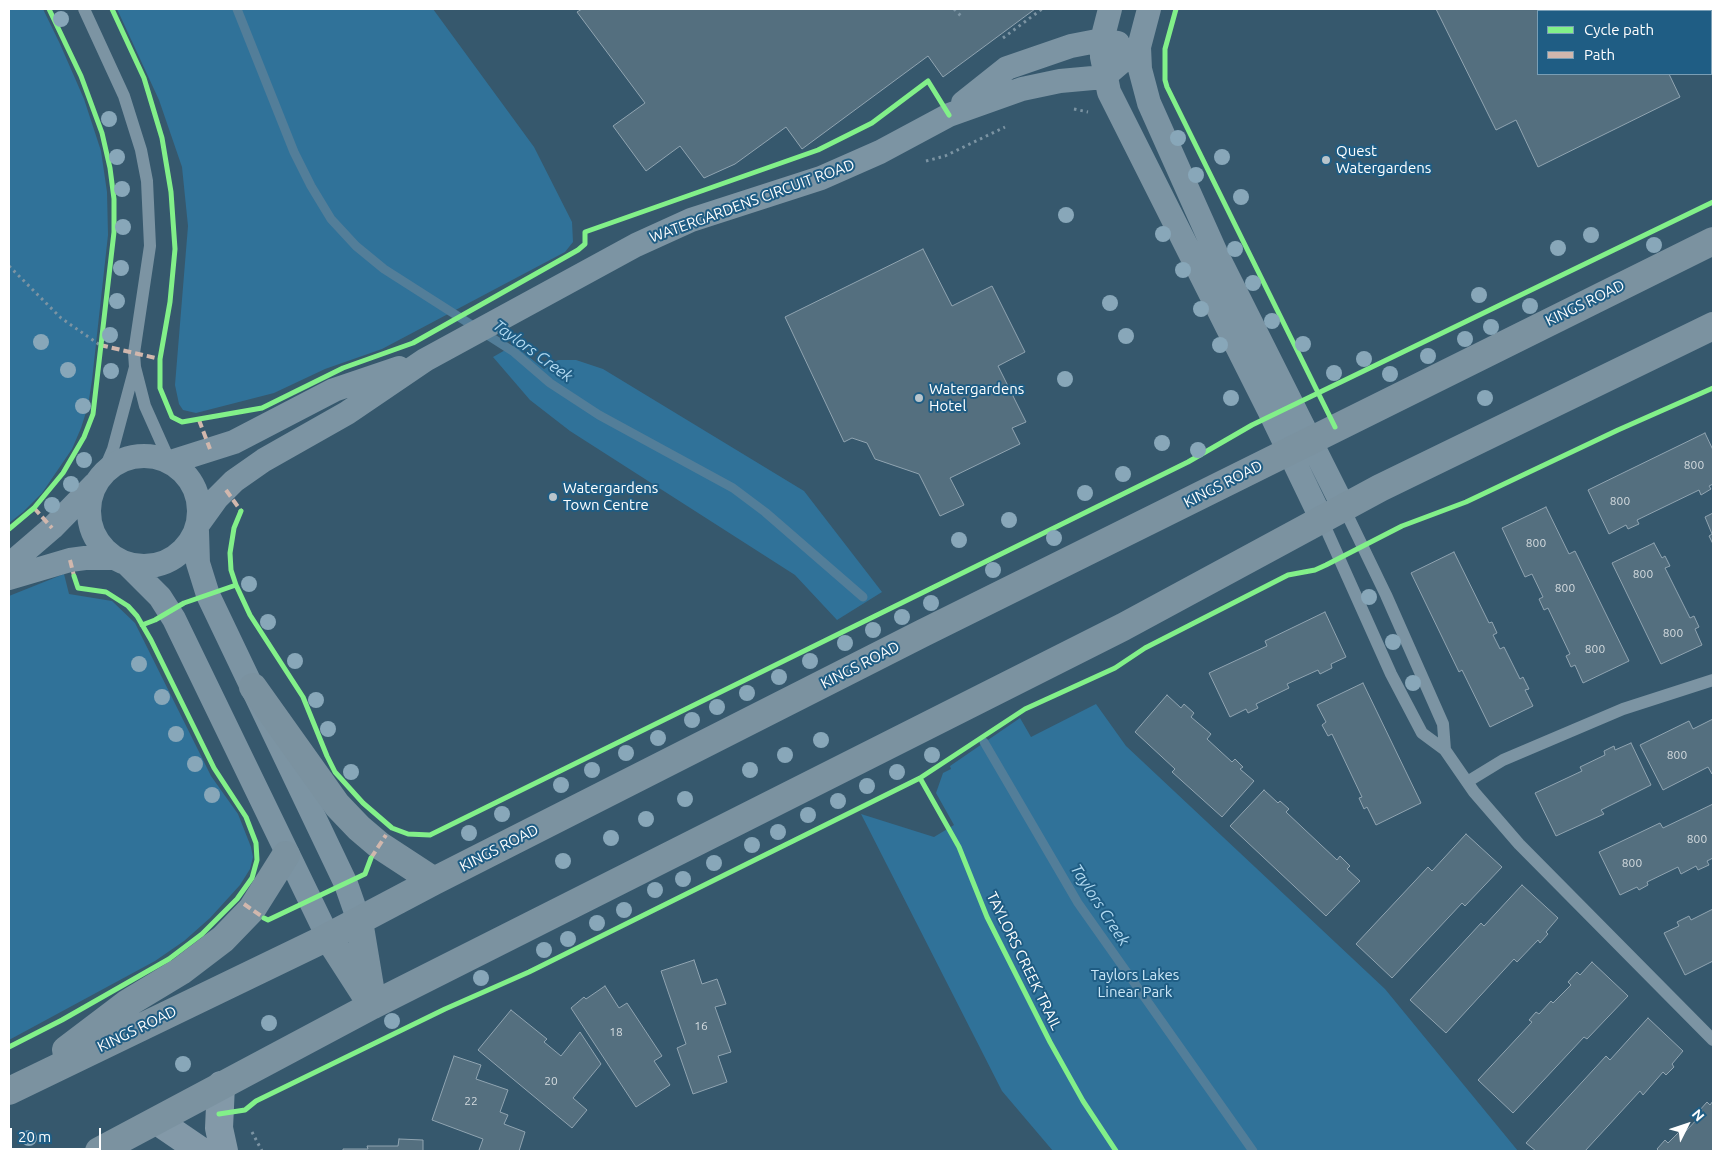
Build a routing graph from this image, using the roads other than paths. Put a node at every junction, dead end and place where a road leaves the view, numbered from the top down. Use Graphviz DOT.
graph roads {
  1 [pos="84,9"];
  2 [pos="1110,9"];
  3 [pos="1149,9"];
  4 [pos="1102,40"];
  5 [pos="1139,47"];
  6 [pos="1104,77"];
  7 [pos="949,114"];
  8 [pos="1713,241"];
  9 [pos="1713,326"];
  10 [pos="424,360"];
  11 [pos="135,367"];
  12 [pos="1300,445"];
  13 [pos="171,462"];
  14 [pos="98,480"];
  15 [pos="1333,514"];
  16 [pos="198,527"];
  17 [pos="120,561"];
  18 [pos="9,565"];
  19 [pos="9,578"];
  20 [pos="1713,680"];
  21 [pos="253,687"];
  22 [pos="1444,750"];
  23 [pos="1467,782"];
  24 [pos="286,855"];
  25 [pos="434,880"];
  26 [pos="359,921"];
  27 [pos="328,937"];
  28 [pos="372,1006"];
  29 [pos="1713,1040"];
  30 [pos="221,1085"];
  31 [pos="13,1089"];
  32 [pos="157,1121"];
  33 [pos="99,1151"];
  34 [pos="201,1151"];
  35 [pos="224,1151"];
  1 -- 11 [label="lane"];
  2 -- 4 [label="street"];
  3 -- 5 [label="street"];
  4 -- 5 [label="street, WATERGARDENS CIRCUIT ROAD"];
  4 -- 6 [label="street"];
  4 -- 7 [label="street, WATERGARDENS CIRCUIT ROAD"];
  5 -- 6 [label="street"];
  5 -- 12 [label="street"];
  6 -- 7 [label="street, WATERGARDENS CIRCUIT ROAD"];
  6 -- 12 [label="street"];
  7 -- 10 [label="street, WATERGARDENS CIRCUIT ROAD"];
  8 -- 12 [label="main road, KINGS ROAD"];
  9 -- 15 [label="main road"];
  10 -- 13 [label="street, WATERGARDENS CIRCUIT ROAD"];
  10 -- 16 [label="street, WATERGARDENS CIRCUIT ROAD"];
  11 -- 13 [label="lane"];
  11 -- 14 [label="lane"];
  12 -- 15 [label="street"];
  12 -- 25 [label="main road, KINGS ROAD"];
  13 -- 14 [label="street"];
  13 -- 16 [label="street"];
  14 -- 17 [label="street"];
  14 -- 18 [label="street"];
  15 -- 22 [label="lane"];
  15 -- 22 [label="lane"];
  15 -- 28 [label="main road"];
  16 -- 17 [label="street"];
  16 -- 21 [label="street"];
  17 -- 19 [label="street"];
  17 -- 24 [label="street"];
  20 -- 23 [label="lane"];
  21 -- 25 [label="main road"];
  21 -- 26 [label="street"];
  22 -- 23 [label="lane"];
  23 -- 29 [label="lane"];
  24 -- 27 [label="street"];
  24 -- 31 [label="main road"];
  25 -- 26 [label="main road, KINGS ROAD"];
  26 -- 27 [label="main road, KINGS ROAD"];
  26 -- 28 [label="main road"];
  27 -- 28 [label="main road"];
  27 -- 31 [label="main road, KINGS ROAD"];
  28 -- 30 [label="main road"];
  30 -- 32 [label="main road"];
  30 -- 35 [label="street"];
  32 -- 33 [label="main road"];
  32 -- 34 [label="street"];
}
